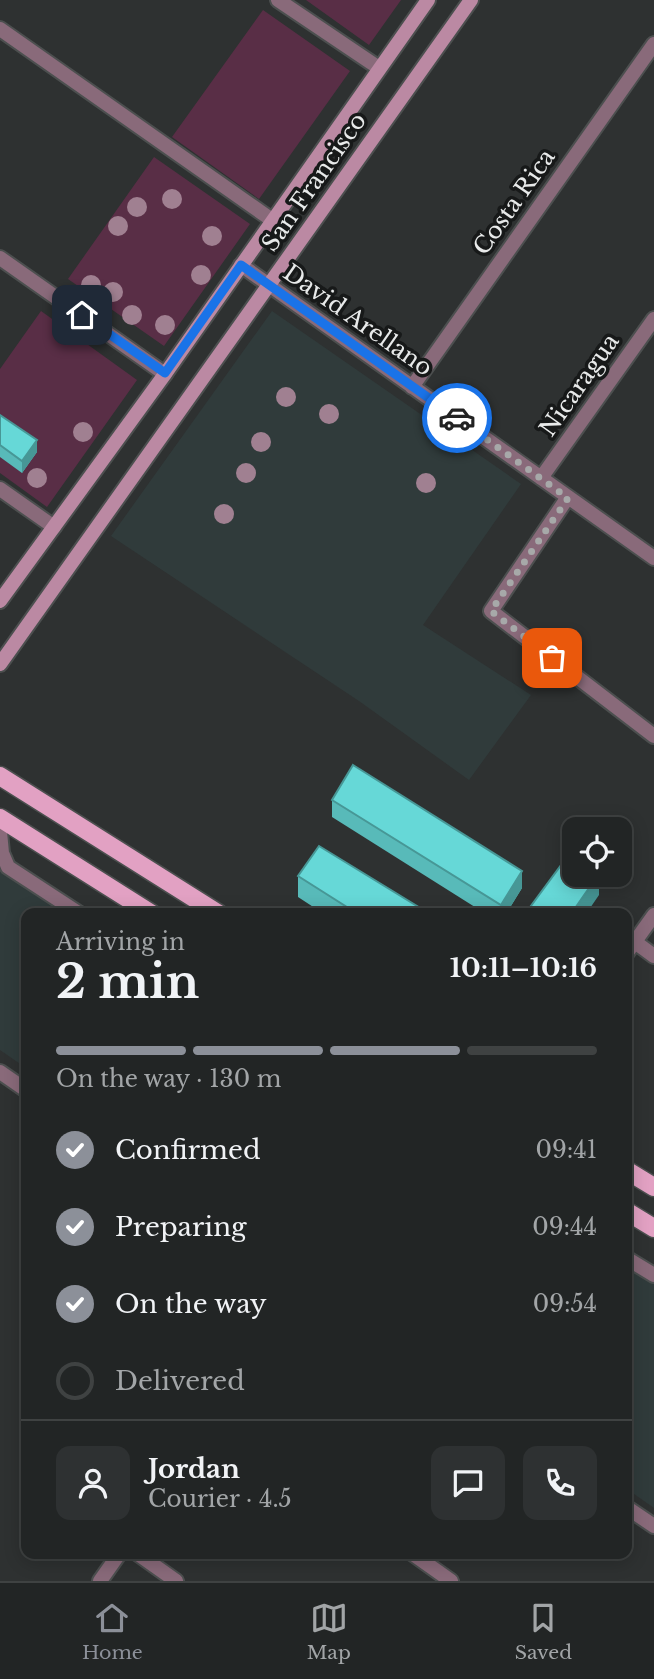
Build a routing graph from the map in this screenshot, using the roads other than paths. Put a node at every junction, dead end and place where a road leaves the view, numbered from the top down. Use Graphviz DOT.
graph roads {
  1 [pos="278,0"];
  2 [pos="428,0"];
  3 [pos="471,0"];
  4 [pos="0,29"];
  5 [pos="654,44"];
  6 [pos="379,68"];
  7 [pos="272,220"];
  8 [pos="0,257"];
  9 [pos="241,265"];
  10 [pos="269,285"];
  11 [pos="654,319"];
  12 [pos="165,373"];
  13 [pos="412,387"];
  14 [pos="541,478"];
  15 [pos="0,489"];
  16 [pos="568,498"];
  17 [pos="54,527"];
  18 [pos="654,558"];
  19 [pos="0,601"];
  20 [pos="0,664"];
  21 [pos="654,736"];
  22 [pos="0,776"];
  23 [pos="0,818"];
  24 [pos="0,832"];
  25 [pos="71,908"];
  26 [pos="142,908"];
  27 [pos="209,908"];
  28 [pos="654,915"];
  29 [pos="632,947"];
  30 [pos="632,948"];
  31 [pos="654,956"];
  32 [pos="0,1072"];
  33 [pos="21,1087"];
  34 [pos="632,1174"];
  35 [pos="654,1187"];
  36 [pos="632,1215"];
  37 [pos="654,1228"];
  38 [pos="632,1262"];
  39 [pos="654,1275"];
  40 [pos="632,1511"];
  41 [pos="654,1526"];
  42 [pos="115,1559"];
  43 [pos="145,1559"];
  44 [pos="420,1559"];
  45 [pos="100,1581"];
  46 [pos="176,1581"];
  47 [pos="451,1581"];
  1 -- 6 [label="street"];
  2 -- 6 [label="main road, San Francisco"];
  3 -- 10 [label="main road, San Francisco"];
  4 -- 7 [label="street"];
  5 -- 13 [label="street, Costa Rica"];
  6 -- 7 [label="main road, San Francisco"];
  7 -- 9 [label="main road, San Francisco"];
  8 -- 12 [label="street"];
  9 -- 10 [label="street, David Arellano"];
  9 -- 12 [label="main road, San Francisco"];
  10 -- 13 [label="street, David Arellano"];
  10 -- 20 [label="main road, San Francisco"];
  11 -- 14 [label="street, Nicaragua"];
  12 -- 17 [label="main road, San Francisco"];
  13 -- 14 [label="street, David Arellano"];
  14 -- 16 [label="street, David Arellano"];
  15 -- 17 [label="street"];
  16 -- 18 [label="street, David Arellano"];
  16 -- 21 [label="street"];
  17 -- 19 [label="main road, San Francisco"];
  22 -- 27 [label="main road"];
  23 -- 26 [label="main road"];
  24 -- 25 [label="street"];
  28 -- 29 [label="street"];
  30 -- 31 [label="street"];
  32 -- 33 [label="street"];
  34 -- 35 [label="main road"];
  36 -- 37 [label="main road"];
  38 -- 39 [label="street"];
  40 -- 41 [label="street"];
  42 -- 45 [label="street"];
  43 -- 46 [label="street"];
  44 -- 47 [label="street"];
}
